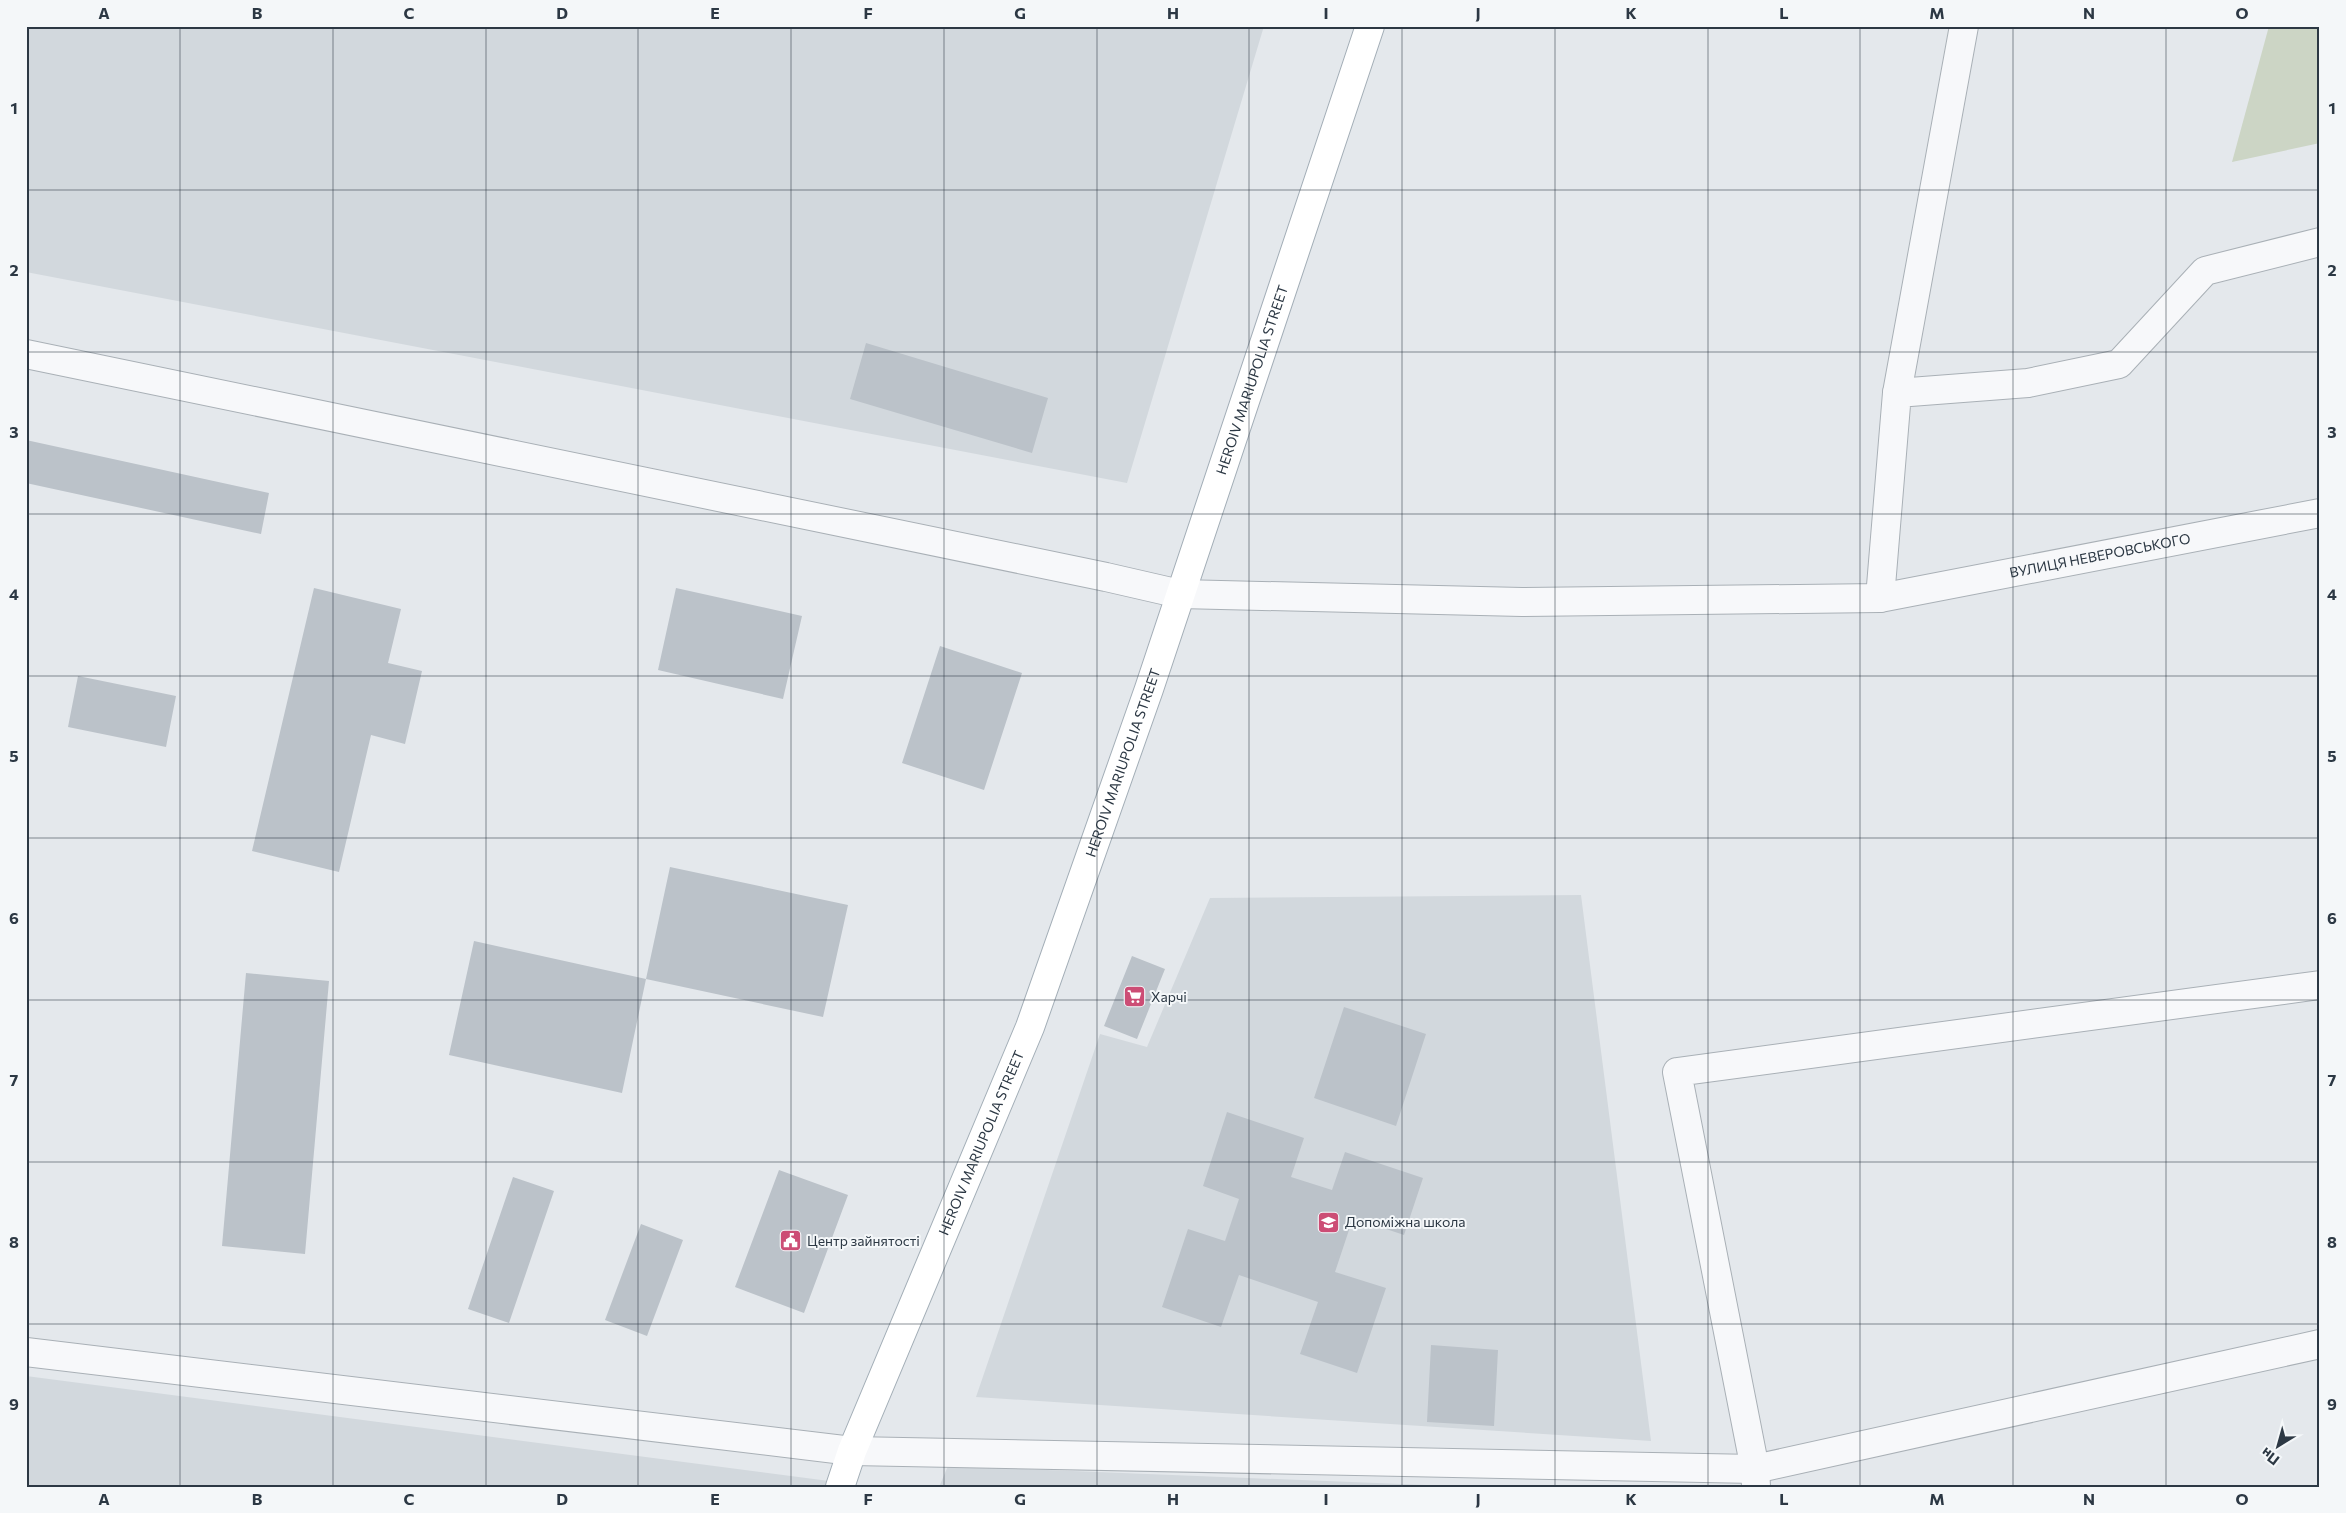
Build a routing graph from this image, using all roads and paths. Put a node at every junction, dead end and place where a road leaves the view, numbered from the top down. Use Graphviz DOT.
graph roads {
  1 [pos="1370,26"];
  2 [pos="1964,26"];
  3 [pos="2320,242"];
  4 [pos="26,354"];
  5 [pos="1897,393"];
  6 [pos="2320,514"];
  7 [pos="1180,594"];
  8 [pos="1880,598"];
  9 [pos="2320,985"];
  10 [pos="2320,1344"];
  11 [pos="26,1352"];
  12 [pos="852,1451"];
  13 [pos="1756,1478"];
  14 [pos="840,1487"];
  1 -- 7 [label="main road, HEROIV MARIUPOLIA STREET"];
  2 -- 5 [label="street"];
  3 -- 5 [label="street"];
  4 -- 7 [label="street, ВУЛИЦЯ НЕВЕРОВСЬКОГО"];
  5 -- 8 [label="street"];
  6 -- 8 [label="street, ВУЛИЦЯ НЕВЕРОВСЬКОГО"];
  7 -- 8 [label="street, ВУЛИЦЯ НЕВЕРОВСЬКОГО"];
  7 -- 12 [label="main road, HEROIV MARIUPOLIA STREET"];
  9 -- 13 [label="street"];
  10 -- 13 [label="street"];
  11 -- 12 [label="street"];
  12 -- 13 [label="street"];
  12 -- 14 [label="main road, HEROIV MARIUPOLIA STREET"];
}
